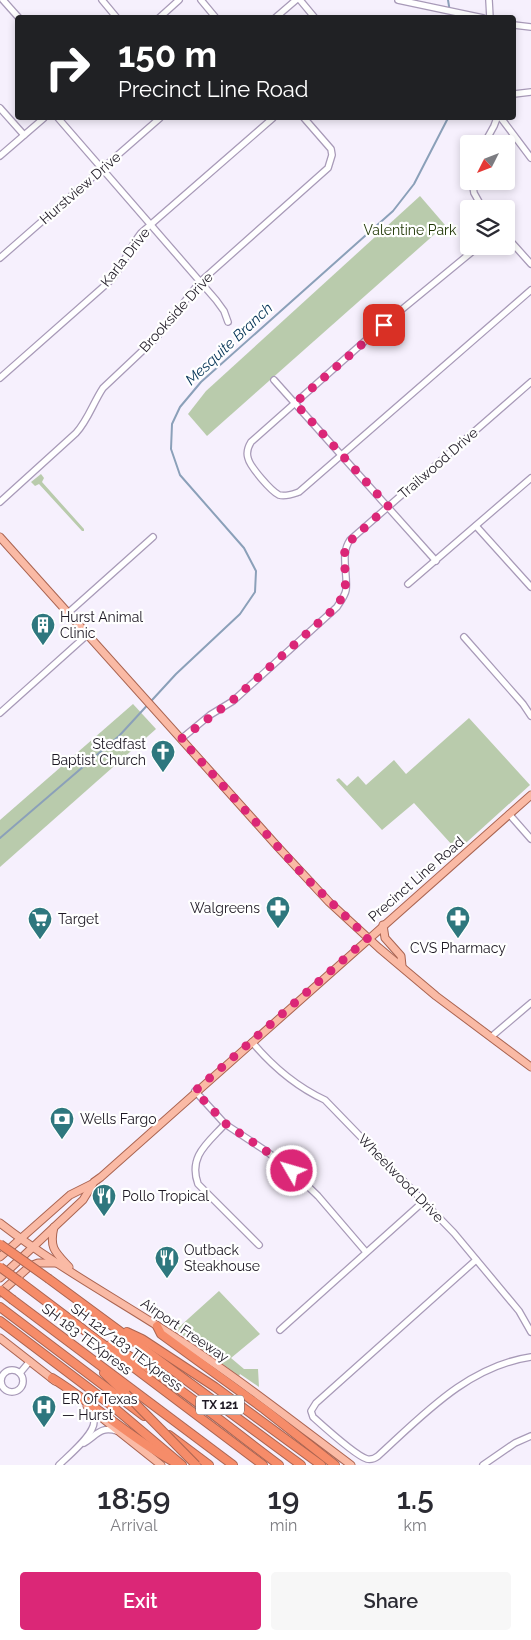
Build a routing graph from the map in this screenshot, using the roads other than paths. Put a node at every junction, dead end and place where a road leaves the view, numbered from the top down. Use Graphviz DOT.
graph roads {
  1 [pos="3,0"];
  2 [pos="102,0"];
  3 [pos="179,0"];
  4 [pos="201,0"];
  5 [pos="296,0"];
  6 [pos="300,0"];
  7 [pos="400,0"];
  8 [pos="489,0"];
  9 [pos="16,15"];
  10 [pos="114,15"];
  11 [pos="162,15"];
  12 [pos="214,15"];
  13 [pos="278,15"];
  14 [pos="312,15"];
  15 [pos="469,15"];
  16 [pos="490,15"];
  17 [pos="516,25"];
  18 [pos="531,27"];
  19 [pos="531,92"];
  20 [pos="516,94"];
  21 [pos="0,108"];
  22 [pos="42,120"];
  23 [pos="60,120"];
  24 [pos="158,120"];
  25 [pos="271,120"];
  26 [pos="306,120"];
  27 [pos="496,120"];
  28 [pos="502,120"];
  29 [pos="24,135"];
  30 [pos="489,135"];
  31 [pos="0,156"];
  32 [pos="531,158"];
  33 [pos="102,169"];
  34 [pos="150,225"];
  35 [pos="515,246"];
  36 [pos="468,255"];
  37 [pos="0,258"];
  38 [pos="531,264"];
  39 [pos="200,282"];
  40 [pos="531,290"];
  41 [pos="228,322"];
  42 [pos="0,378"];
  43 [pos="274,380"];
  44 [pos="531,382"];
  45 [pos="295,403"];
  46 [pos="342,455"];
  47 [pos="531,478"];
  48 [pos="0,502"];
  49 [pos="388,506"];
  50 [pos="476,526"];
  51 [pos="153,536"];
  52 [pos="0,538"];
  53 [pos="436,561"];
  54 [pos="408,584"];
  55 [pos="531,587"];
  56 [pos="68,614"];
  57 [pos="87,635"];
  58 [pos="464,637"];
  59 [pos="0,713"];
  60 [pos="531,716"];
  61 [pos="181,739"];
  62 [pos="531,795"];
  63 [pos="509,814"];
  64 [pos="531,839"];
  65 [pos="383,925"];
  66 [pos="368,938"];
  67 [pos="402,966"];
  68 [pos="531,1003"];
  69 [pos="491,1037"];
  70 [pos="252,1042"];
  71 [pos="531,1067"];
  72 [pos="195,1091"];
  73 [pos="226,1124"];
  74 [pos="94,1182"];
  75 [pos="424,1201"];
  76 [pos="0,1223"];
  77 [pos="54,1227"];
  78 [pos="21,1239"];
  79 [pos="0,1244"];
  80 [pos="259,1245"];
  81 [pos="33,1247"];
  82 [pos="366,1252"];
  83 [pos="0,1257"];
  84 [pos="476,1260"];
  85 [pos="58,1263"];
  86 [pos="0,1267"];
  87 [pos="76,1274"];
  88 [pos="0,1278"];
  89 [pos="0,1291"];
  90 [pos="0,1307"];
  91 [pos="0,1321"];
  92 [pos="157,1326"];
  93 [pos="114,1327"];
  94 [pos="280,1330"];
  95 [pos="531,1332"];
  96 [pos="88,1334"];
  97 [pos="0,1338"];
  98 [pos="79,1349"];
  99 [pos="531,1357"];
  100 [pos="30,1361"];
  101 [pos="20,1373"];
  102 [pos="1,1375"];
  103 [pos="52,1378"];
  104 [pos="90,1408"];
  105 [pos="119,1432"];
  106 [pos="531,1436"];
  107 [pos="80,1445"];
  108 [pos="59,1465"];
  109 [pos="161,1465"];
  110 [pos="180,1465"];
  111 [pos="196,1465"];
  112 [pos="209,1465"];
  113 [pos="233,1465"];
  114 [pos="262,1465"];
  115 [pos="279,1465"];
  116 [pos="301,1465"];
  117 [pos="321,1465"];
  118 [pos="335,1465"];
  119 [pos="351,1465"];
  120 [pos="483,1465"];
  1 -- 9 [label="street"];
  2 -- 10 [label="street"];
  3 -- 11 [label="street"];
  4 -- 12 [label="street"];
  5 -- 13 [label="street"];
  6 -- 14 [label="street"];
  7 -- 15 [label="street"];
  8 -- 16 [label="street"];
  17 -- 18 [label="street"];
  19 -- 20 [label="street"];
  21 -- 29 [label="street"];
  22 -- 29 [label="street"];
  23 -- 33 [label="street"];
  24 -- 33 [label="street, Hurstview Drive"];
  25 -- 34 [label="street, Karla Drive"];
  26 -- 39 [label="street, Brookside Drive"];
  27 -- 30 [label="street"];
  28 -- 32 [label="street"];
  29 -- 31 [label="street"];
  33 -- 34 [label="street"];
  33 -- 37 [label="street, Hurstview Drive"];
  34 -- 39 [label="street"];
  34 -- 42 [label="street, Karla Drive"];
  35 -- 38 [label="street"];
  36 -- 45 [label="street"];
  39 -- 41 [label="street"];
  39 -- 48 [label="street, Brookside Drive"];
  40 -- 46 [label="street"];
  43 -- 45 [label="street"];
  44 -- 49 [label="street, Trailwood Drive"];
  45 -- 46 [label="street"];
  45 -- 46 [label="street"];
  46 -- 49 [label="street"];
  47 -- 50 [label="street"];
  49 -- 53 [label="street"];
  49 -- 61 [label="street, Trailwood Drive"];
  50 -- 53 [label="street"];
  50 -- 55 [label="street"];
  51 -- 56 [label="street"];
  52 -- 56 [label="main road"];
  53 -- 54 [label="street"];
  56 -- 57 [label="main road"];
  57 -- 59 [label="street"];
  57 -- 61 [label="main road"];
  58 -- 60 [label="street"];
  61 -- 66 [label="main road"];
  62 -- 63 [label="main road, Precinct Line Road"];
  63 -- 64 [label="street"];
  63 -- 65 [label="main road, Precinct Line Road"];
  65 -- 66 [label="main road, Precinct Line Road"];
  65 -- 67 [label="main road"];
  66 -- 67 [label="main road"];
  66 -- 70 [label="main road, Precinct Line Road"];
  67 -- 69 [label="main road"];
  68 -- 69 [label="street"];
  69 -- 71 [label="main road"];
  70 -- 72 [label="main road, Precinct Line Road"];
  70 -- 75 [label="street, Wheelwood Drive"];
  72 -- 73 [label="street"];
  72 -- 74 [label="main road, Precinct Line Road"];
  73 -- 80 [label="street"];
  73 -- 82 [label="street"];
  74 -- 77 [label="main road, Precinct Line Road"];
  74 -- 78 [label="main road, Precinct Line Road"];
  75 -- 82 [label="street"];
  75 -- 84 [label="street, Wheelwood Drive"];
  76 -- 78 [label="main road, Airport Freeway"];
  77 -- 81 [label="main road, Precinct Line Road"];
  77 -- 87 [label="main road"];
  78 -- 81 [label="main road, Airport Freeway"];
  78 -- 83 [label="main road, Precinct Line Road"];
  79 -- 93 [label="highway, TX 121, bridge"];
  81 -- 85 [label="main road, Airport Freeway"];
  81 -- 88 [label="main road, Precinct Line Road"];
  82 -- 94 [label="street"];
  84 -- 95 [label="street, Wheelwood Drive"];
  84 -- 99 [label="street"];
  85 -- 87 [label="main road, Airport Freeway"];
  85 -- 89 [label="main road"];
  86 -- 96 [label="highway, SH 121/183 TEXpress, bridge"];
  87 -- 92 [label="main road, Airport Freeway"];
  89 -- 98 [label="highway, SH 183 TEXpress, bridge"];
  90 -- 112 [label="highway"];
  91 -- 110 [label="highway"];
  92 -- 118 [label="highway"];
  92 -- 119 [label="main road, Airport Freeway"];
  93 -- 116 [label="highway, TX 121"];
  93 -- 117 [label="highway"];
  96 -- 114 [label="highway, SH 121/183 TEXpress"];
  96 -- 115 [label="highway"];
  97 -- 100 [label="main road"];
  98 -- 111 [label="highway, bridge"];
  98 -- 113 [label="highway, SH 183 TEXpress"];
  100 -- 101 [label="street"];
  100 -- 103 [label="main road"];
  101 -- 102 [label="street"];
  101 -- 102 [label="street"];
  103 -- 104 [label="main road"];
  103 -- 110 [label="highway"];
  104 -- 105 [label="main road"];
  104 -- 107 [label="street"];
  105 -- 107 [label="street"];
  105 -- 109 [label="main road"];
  106 -- 120 [label="street"];
  107 -- 108 [label="street"];
}
